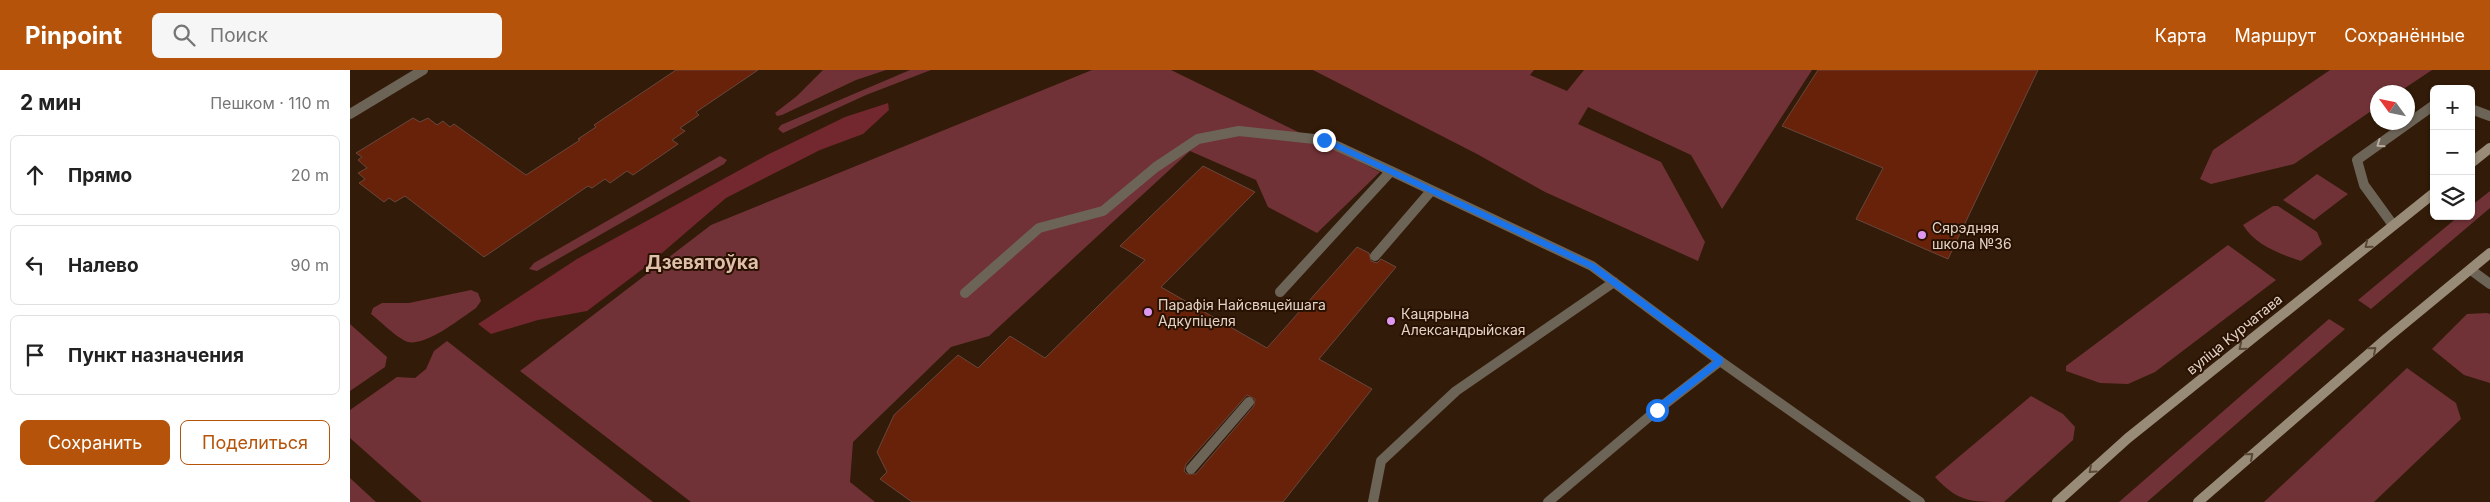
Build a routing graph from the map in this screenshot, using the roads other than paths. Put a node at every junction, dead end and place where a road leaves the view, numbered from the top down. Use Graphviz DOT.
graph roads {
  1 [pos="423,70"];
  2 [pos="2430,108"];
  3 [pos="2475,110"];
  4 [pos="350,114"];
  5 [pos="2490,116"];
  6 [pos="2490,148"];
  7 [pos="2475,160"];
  8 [pos="1391,172"];
  9 [pos="1431,191"];
  10 [pos="2430,196"];
  11 [pos="2393,225"];
  12 [pos="2490,253"];
  13 [pos="1375,256"];
  14 [pos="2471,270"];
  15 [pos="1614,282"];
  16 [pos="2490,284"];
  17 [pos="1280,292"];
  18 [pos="965,293"];
  19 [pos="1720,361"];
  20 [pos="1249,402"];
  21 [pos="1191,469"];
  22 [pos="1373,502"];
  23 [pos="1548,502"];
  24 [pos="1920,502"];
  25 [pos="2057,502"];
  26 [pos="2198,502"];
  1 -- 4 [label="lane"];
  2 -- 11 [label="lane, one-way"];
  3 -- 5 [label="lane"];
  6 -- 7 [label="main road"];
  8 -- 9 [label="lane"];
  8 -- 17 [label="lane"];
  8 -- 18 [label="lane"];
  9 -- 13 [label="lane"];
  9 -- 15 [label="lane"];
  10 -- 11 [label="main road, вуліца Курчатава"];
  11 -- 25 [label="main road, вуліца Курчатава, one-way"];
  12 -- 14 [label="main road"];
  14 -- 16 [label="lane"];
  26 -- 14 [label="main road, one-way"];
  15 -- 19 [label="lane"];
  15 -- 22 [label="lane"];
  19 -- 23 [label="lane"];
  19 -- 24 [label="lane"];
  20 -- 21 [label="lane"];
}
